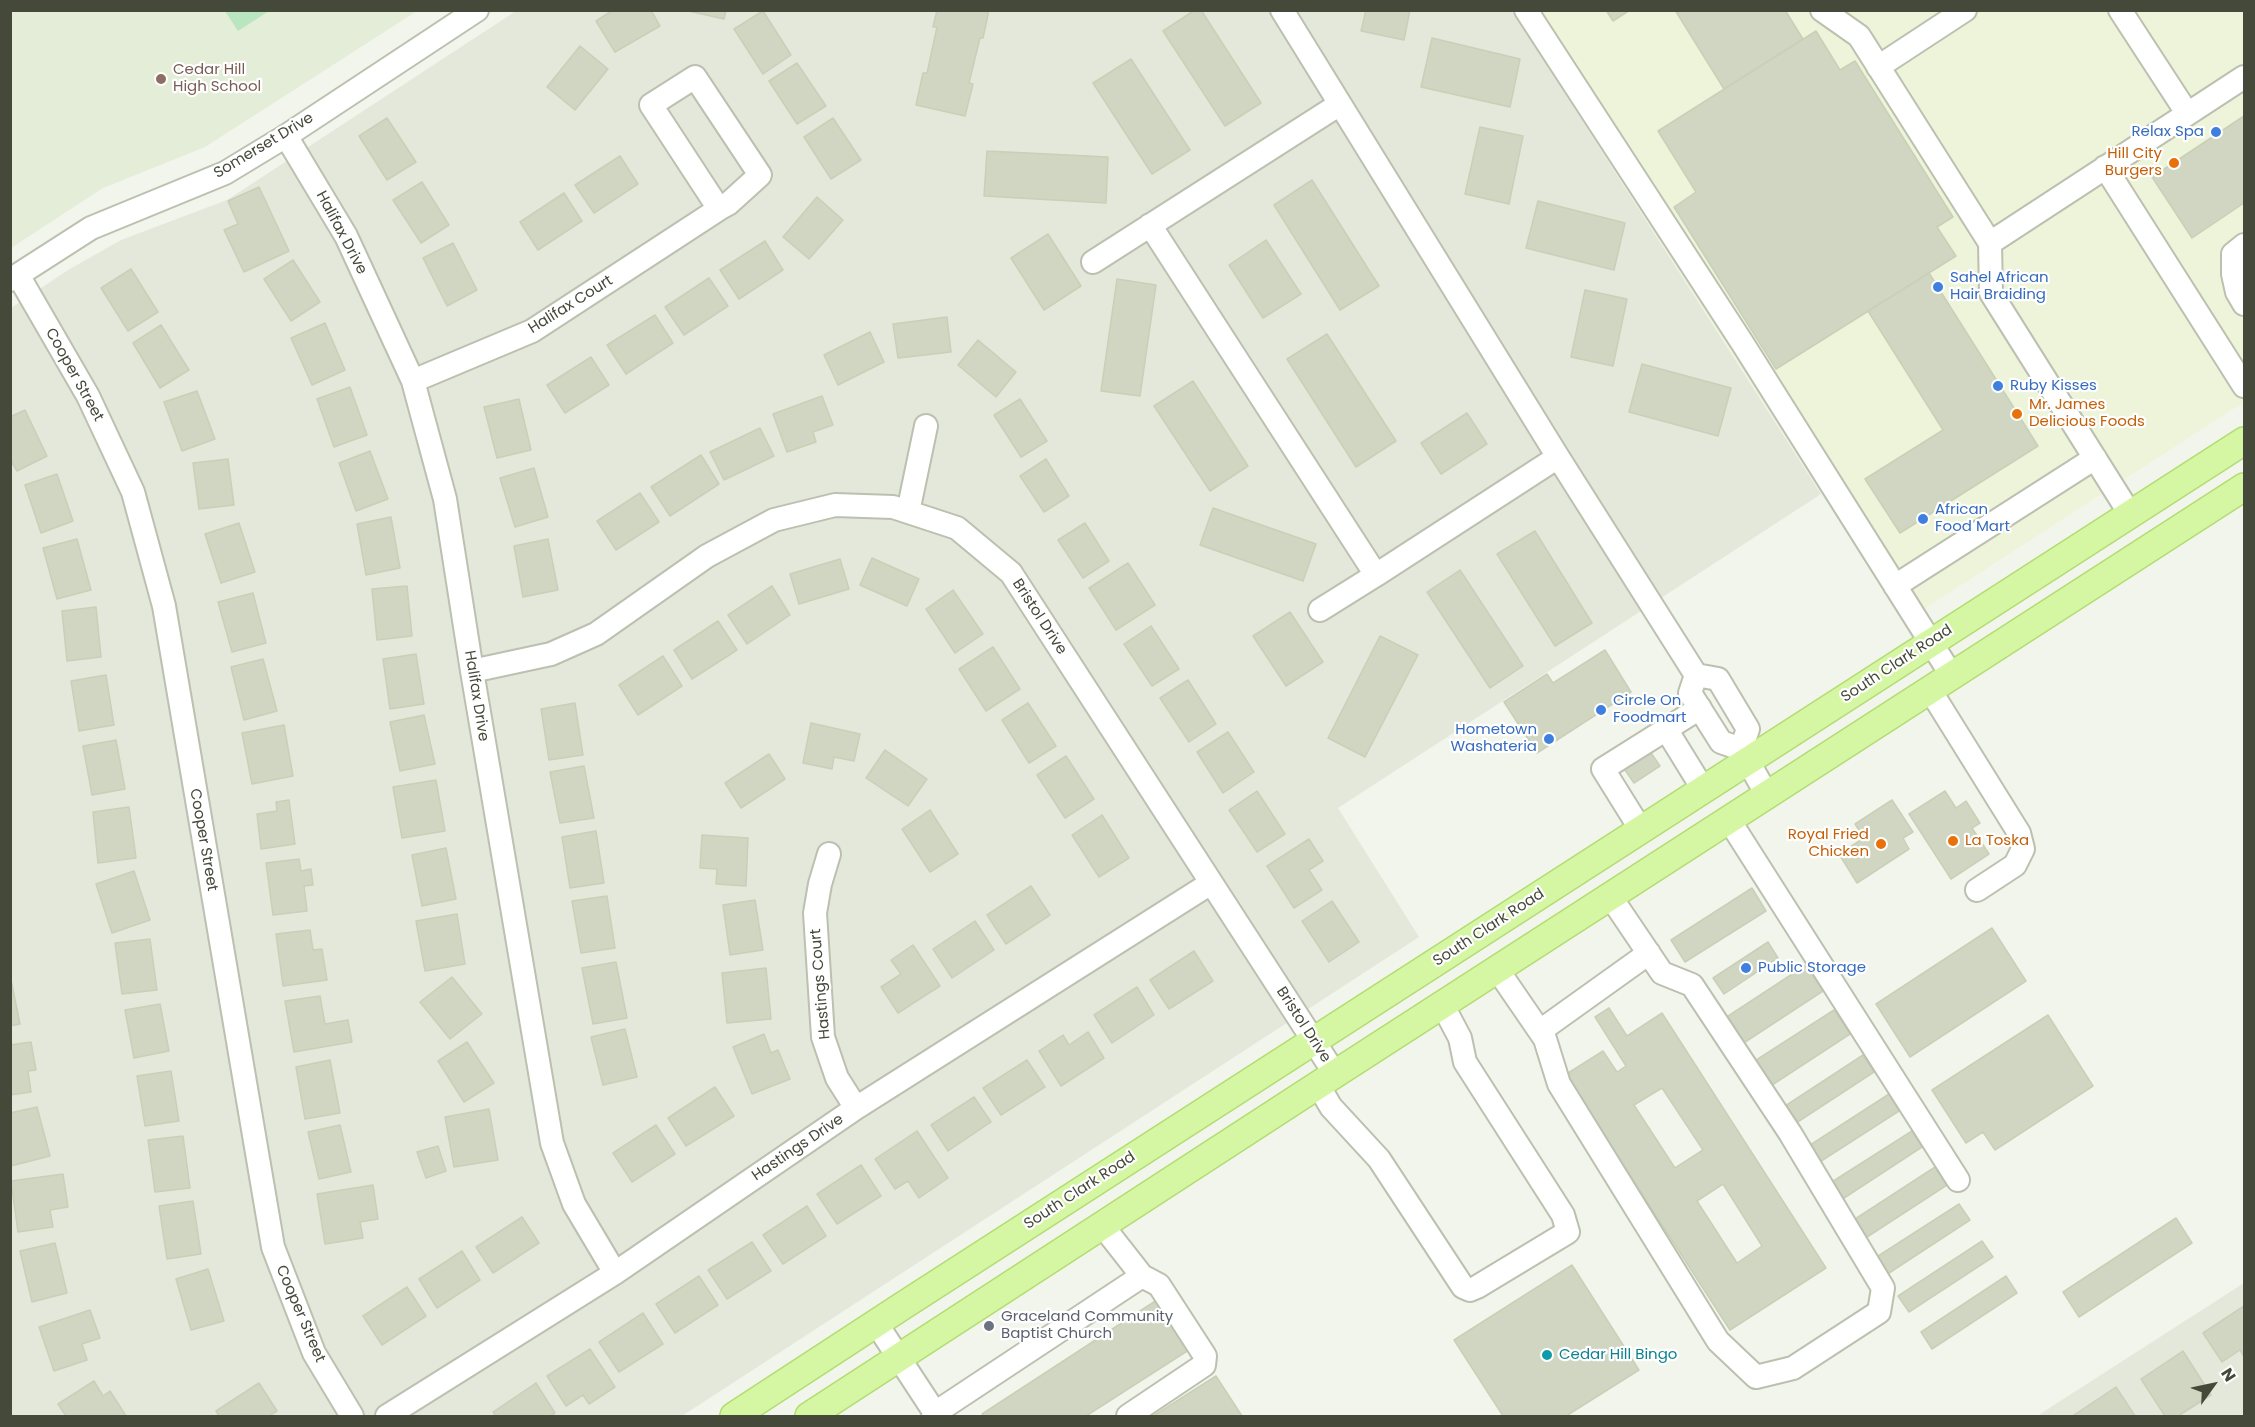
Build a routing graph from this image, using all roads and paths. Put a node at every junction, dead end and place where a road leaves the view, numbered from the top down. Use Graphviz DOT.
graph roads {
  1 [pos="477,10"];
  2 [pos="1282,10"];
  3 [pos="1526,10"];
  4 [pos="1822,10"];
  5 [pos="1965,10"];
  6 [pos="2120,10"];
  7 [pos="1878,67"];
  8 [pos="2244,77"];
  9 [pos="1340,104"];
  10 [pos="2187,113"];
  11 [pos="286,136"];
  12 [pos="2104,167"];
  13 [pos="719,209"];
  14 [pos="1150,225"];
  15 [pos="1990,243"];
  16 [pos="2244,245"];
  17 [pos="1093,262"];
  18 [pos="14,278"];
  19 [pos="2244,304"];
  20 [pos="413,381"];
  21 [pos="2244,386"];
  22 [pos="926,426"];
  23 [pos="2244,441"];
  24 [pos="1558,457"];
  25 [pos="2095,458"];
  26 [pos="2244,487"];
  27 [pos="908,512"];
  28 [pos="2130,514"];
  29 [pos="2151,548"];
  30 [pos="1376,575"];
  31 [pos="1895,586"];
  32 [pos="1320,610"];
  33 [pos="1931,642"];
  34 [pos="472,671"];
  35 [pos="1696,675"];
  36 [pos="1952,676"];
  37 [pos="1930,690"];
  38 [pos="1700,708"];
  39 [pos="1666,729"];
  40 [pos="1745,755"];
  41 [pos="1703,789"];
  42 [pos="1767,795"];
  43 [pos="1729,820"];
  44 [pos="1641,830"];
  45 [pos="829,854"];
  46 [pos="1211,883"];
  47 [pos="1977,890"];
  48 [pos="1610,896"];
  49 [pos="1649,953"];
  50 [pos="1497,969"];
  51 [pos="1442,1004"];
  52 [pos="1539,1032"];
  53 [pos="1313,1041"];
  54 [pos="1326,1079"];
  55 [pos="856,1108"];
  56 [pos="1958,1180"];
  57 [pos="1102,1225"];
  58 [pos="615,1273"];
  59 [pos="1142,1276"];
  60 [pos="876,1323"];
  61 [pos="898,1358"];
  62 [pos="935,1415"];
  63 [pos="352,1416"];
  64 [pos="387,1416"];
  65 [pos="734,1416"];
  66 [pos="808,1416"];
  67 [pos="1128,1416"];
  1 -- 11 [label="street, Somerset Drive"];
  2 -- 9 [label="street"];
  3 -- 31 [label="street"];
  4 -- 7 [label="street"];
  5 -- 7 [label="street"];
  6 -- 10 [label="street"];
  7 -- 15 [label="street"];
  8 -- 10 [label="street"];
  9 -- 14 [label="street"];
  9 -- 24 [label="street"];
  10 -- 12 [label="street"];
  11 -- 18 [label="street, Somerset Drive"];
  11 -- 20 [label="street, Halifax Drive"];
  12 -- 15 [label="street"];
  12 -- 21 [label="street"];
  13 -- 13 [label="street, Halifax Court"];
  13 -- 20 [label="street, Halifax Court"];
  14 -- 17 [label="street"];
  14 -- 30 [label="street"];
  15 -- 25 [label="street"];
  16 -- 19 [label="street"];
  18 -- 63 [label="street, Cooper Street"];
  20 -- 34 [label="street, Halifax Drive"];
  22 -- 27 [label="street"];
  23 -- 28 [label="main road, South Clark Road"];
  24 -- 30 [label="street"];
  24 -- 35 [label="street"];
  25 -- 28 [label="street"];
  25 -- 31 [label="street"];
  26 -- 29 [label="main road"];
  27 -- 34 [label="street, Bristol Drive"];
  27 -- 46 [label="street, Bristol Drive"];
  28 -- 29 [label="main road"];
  28 -- 33 [label="main road, South Clark Road"];
  29 -- 36 [label="main road"];
  30 -- 32 [label="street"];
  31 -- 33 [label="street"];
  33 -- 36 [label="street"];
  33 -- 40 [label="main road, South Clark Road"];
  34 -- 58 [label="street, Halifax Drive"];
  35 -- 38 [label="street"];
  35 -- 40 [label="street"];
  36 -- 37 [label="main road"];
  37 -- 42 [label="main road"];
  37 -- 47 [label="street"];
  38 -- 39 [label="street"];
  38 -- 40 [label="street"];
  39 -- 41 [label="street"];
  39 -- 44 [label="street"];
  40 -- 41 [label="main road, South Clark Road"];
  40 -- 42 [label="street"];
  41 -- 44 [label="main road, South Clark Road"];
  42 -- 43 [label="main road"];
  43 -- 48 [label="main road"];
  43 -- 56 [label="street"];
  44 -- 53 [label="main road, South Clark Road"];
  45 -- 55 [label="street, Hastings Court"];
  46 -- 53 [label="street, Bristol Drive"];
  46 -- 55 [label="street, Hastings Drive"];
  48 -- 49 [label="street"];
  48 -- 50 [label="main road"];
  49 -- 52 [label="street"];
  49 -- 52 [label="street"];
  50 -- 51 [label="main road"];
  50 -- 52 [label="street"];
  51 -- 54 [label="main road"];
  51 -- 54 [label="street, Bristol Drive"];
  53 -- 54 [label="street, Bristol Drive"];
  53 -- 60 [label="main road, South Clark Road"];
  54 -- 57 [label="main road"];
  55 -- 58 [label="street, Hastings Drive"];
  57 -- 59 [label="street"];
  57 -- 61 [label="main road"];
  58 -- 64 [label="street, Hastings Drive"];
  59 -- 62 [label="street"];
  59 -- 67 [label="street"];
  60 -- 61 [label="street"];
  60 -- 65 [label="main road, South Clark Road"];
  61 -- 62 [label="street"];
  61 -- 66 [label="main road"];
}
